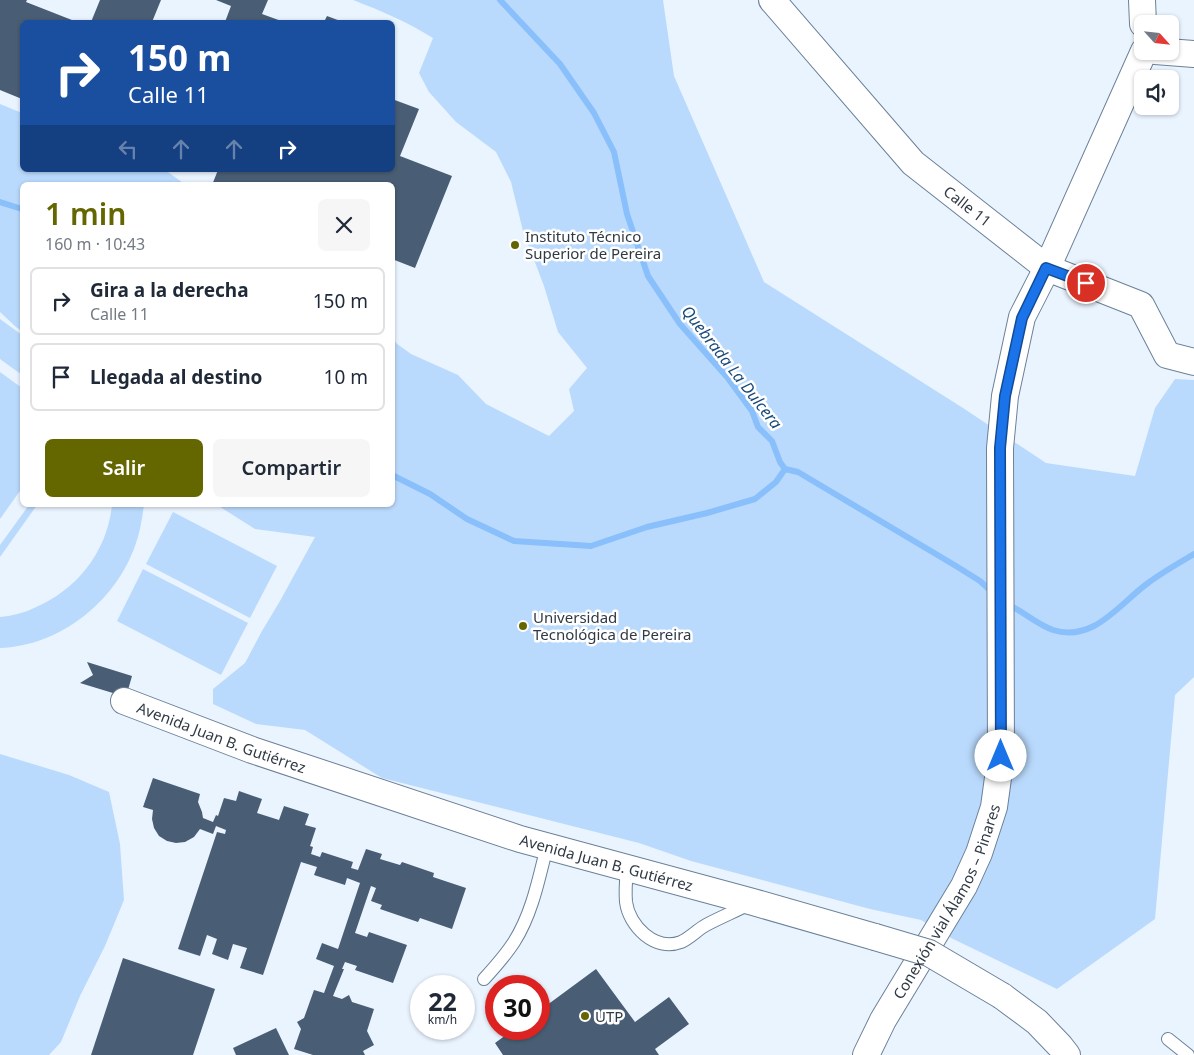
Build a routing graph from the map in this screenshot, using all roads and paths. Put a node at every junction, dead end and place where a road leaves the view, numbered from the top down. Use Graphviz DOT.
graph roads {
  1 [pos="772,0"];
  2 [pos="1142,0"];
  3 [pos="1143,15"];
  4 [pos="1179,53"];
  5 [pos="1194,54"];
  6 [pos="1140,60"];
  7 [pos="1046,268"];
  8 [pos="1194,362"];
  9 [pos="124,700"];
  10 [pos="547,846"];
  11 [pos="627,868"];
  12 [pos="753,902"];
  13 [pos="484,979"];
  14 [pos="1168,1039"];
  15 [pos="866,1055"];
  16 [pos="1067,1055"];
  17 [pos="1188,1055"];
  1 -- 7 [label="street, Calle 11"];
  2 -- 3 [label="street"];
  4 -- 5 [label="street"];
  6 -- 7 [label="street, Conexión vial Álamos – Pinares"];
  7 -- 8 [label="street, Calle 11"];
  7 -- 15 [label="street, Conexión vial Álamos – Pinares"];
  9 -- 10 [label="street, Avenida Juan B. Gutiérrez"];
  10 -- 11 [label="street, Avenida Juan B. Gutiérrez"];
  10 -- 13 [label="lane"];
  11 -- 12 [label="street, Avenida Juan B. Gutiérrez"];
  11 -- 12 [label="lane"];
  12 -- 16 [label="street, Avenida Juan B. Gutiérrez, bridge"];
  14 -- 17 [label="lane"];
}
